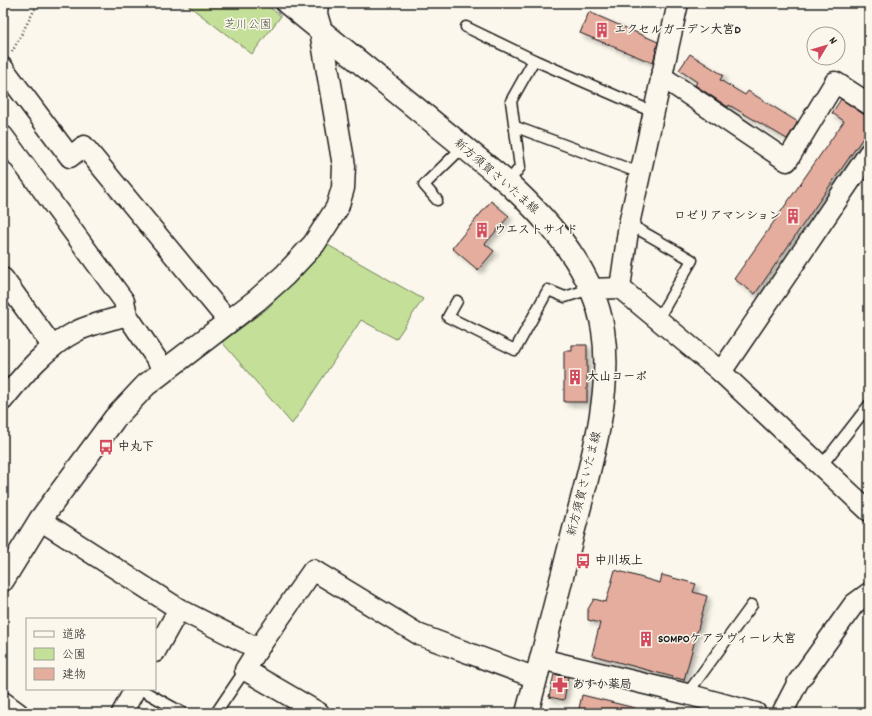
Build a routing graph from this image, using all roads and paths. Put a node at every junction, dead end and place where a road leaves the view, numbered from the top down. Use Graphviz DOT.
graph roads {
  1 [pos="38,3"];
  2 [pos="287,3"];
  3 [pos="317,3"];
  4 [pos="678,3"];
  5 [pos="466,27"];
  6 [pos="321,31"];
  7 [pos="534,60"];
  8 [pos="5,63"];
  9 [pos="661,76"];
  10 [pos="869,104"];
  11 [pos="653,112"];
  12 [pos="516,126"];
  13 [pos="3,136"];
  14 [pos="463,147"];
  15 [pos="869,153"];
  16 [pos="640,173"];
  17 [pos="508,183"];
  18 [pos="437,200"];
  19 [pos="629,224"];
  20 [pos="3,278"];
  21 [pos="620,288"];
  22 [pos="590,290"];
  23 [pos="457,301"];
  24 [pos="127,315"];
  25 [pos="658,318"];
  26 [pos="229,322"];
  27 [pos="53,347"];
  28 [pos="164,370"];
  29 [pos="721,372"];
  30 [pos="3,400"];
  31 [pos="869,405"];
  32 [pos="822,465"];
  33 [pos="869,511"];
  34 [pos="40,520"];
  35 [pos="3,580"];
  36 [pos="869,593"];
  37 [pos="752,605"];
  38 [pos="179,609"];
  39 [pos="258,649"];
  40 [pos="156,650"];
  41 [pos="539,668"];
  42 [pos="245,670"];
  43 [pos="134,690"];
  44 [pos="142,690"];
  45 [pos="687,694"];
  46 [pos="3,702"];
  47 [pos="18,713"];
  48 [pos="122,713"];
  49 [pos="182,713"];
  50 [pos="216,713"];
  51 [pos="319,713"];
  52 [pos="527,713"];
  53 [pos="756,713"];
  54 [pos="782,713"];
  1 -- 8 [label="path"];
  2 -- 6 [label="main road, 新方須賀さいたま線"];
  3 -- 6 [label="main road"];
  4 -- 9 [label="street"];
  5 -- 7 [label="lane"];
  6 -- 14 [label="main road, 新方須賀さいたま線"];
  6 -- 26 [label="main road"];
  7 -- 11 [label="lane"];
  7 -- 12 [label="lane"];
  8 -- 26 [label="street"];
  9 -- 10 [label="street"];
  9 -- 11 [label="street"];
  11 -- 16 [label="street"];
  12 -- 16 [label="lane"];
  12 -- 17 [label="lane"];
  13 -- 24 [label="street"];
  14 -- 17 [label="main road, 新方須賀さいたま線"];
  14 -- 18 [label="lane"];
  15 -- 29 [label="street"];
  16 -- 19 [label="street"];
  17 -- 22 [label="main road, 新方須賀さいたま線"];
  19 -- 21 [label="street"];
  19 -- 25 [label="lane"];
  20 -- 27 [label="street"];
  21 -- 22 [label="street"];
  21 -- 25 [label="street"];
  22 -- 23 [label="lane"];
  22 -- 41 [label="main road, 新方須賀さいたま線"];
  24 -- 27 [label="street"];
  24 -- 28 [label="street"];
  25 -- 29 [label="street"];
  26 -- 28 [label="main road"];
  27 -- 30 [label="street"];
  28 -- 34 [label="main road"];
  29 -- 32 [label="street"];
  31 -- 32 [label="lane"];
  32 -- 33 [label="street"];
  34 -- 35 [label="main road"];
  34 -- 38 [label="street"];
  36 -- 54 [label="street"];
  37 -- 45 [label="lane"];
  38 -- 39 [label="street"];
  38 -- 40 [label="street"];
  39 -- 41 [label="street"];
  39 -- 42 [label="street"];
  41 -- 45 [label="street"];
  41 -- 52 [label="main road, 新方須賀さいたま線"];
  42 -- 50 [label="lane"];
  42 -- 51 [label="street"];
  43 -- 48 [label="street"];
  44 -- 49 [label="lane"];
  45 -- 53 [label="street"];
  46 -- 47 [label="street"];
}
